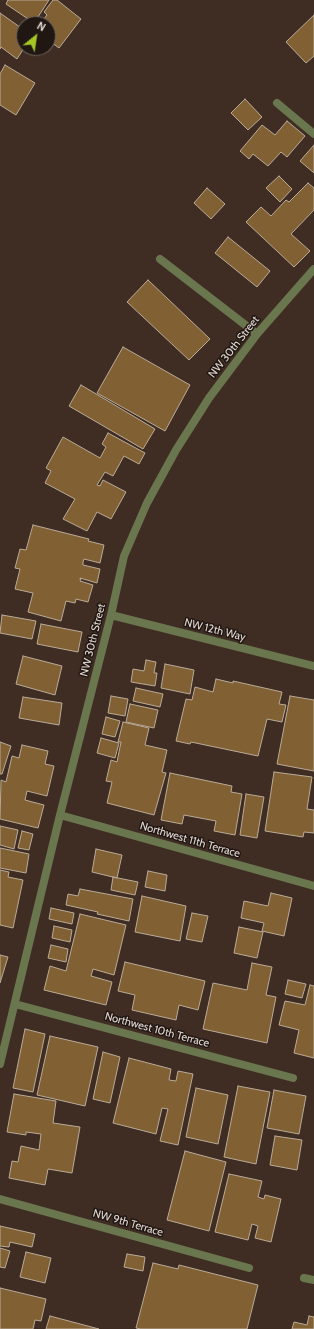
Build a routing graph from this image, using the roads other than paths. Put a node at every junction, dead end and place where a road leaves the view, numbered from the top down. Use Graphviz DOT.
graph roads {
  1 [pos="277,103"];
  2 [pos="314,134"];
  3 [pos="160,259"];
  4 [pos="314,270"];
  5 [pos="257,334"];
  6 [pos="111,616"];
  7 [pos="314,666"];
  8 [pos="60,815"];
  9 [pos="314,886"];
  10 [pos="15,1004"];
  11 [pos="0,1064"];
  12 [pos="293,1078"];
  13 [pos="0,1199"];
  14 [pos="249,1268"];
  15 [pos="304,1278"];
  16 [pos="314,1280"];
  1 -- 2 [label="street"];
  3 -- 5 [label="street"];
  4 -- 5 [label="street, NW 30th Street"];
  5 -- 6 [label="street, NW 30th Street"];
  6 -- 7 [label="street, NW 12th Way"];
  6 -- 8 [label="street, NW 30th Street"];
  8 -- 9 [label="street, Northwest 11th Terrace"];
  8 -- 10 [label="street, NW 30th Street"];
  10 -- 11 [label="street, NW 30th Street"];
  10 -- 12 [label="street, Northwest 10th Terrace"];
  13 -- 14 [label="street, NW 9th Terrace"];
  15 -- 16 [label="street"];
}
